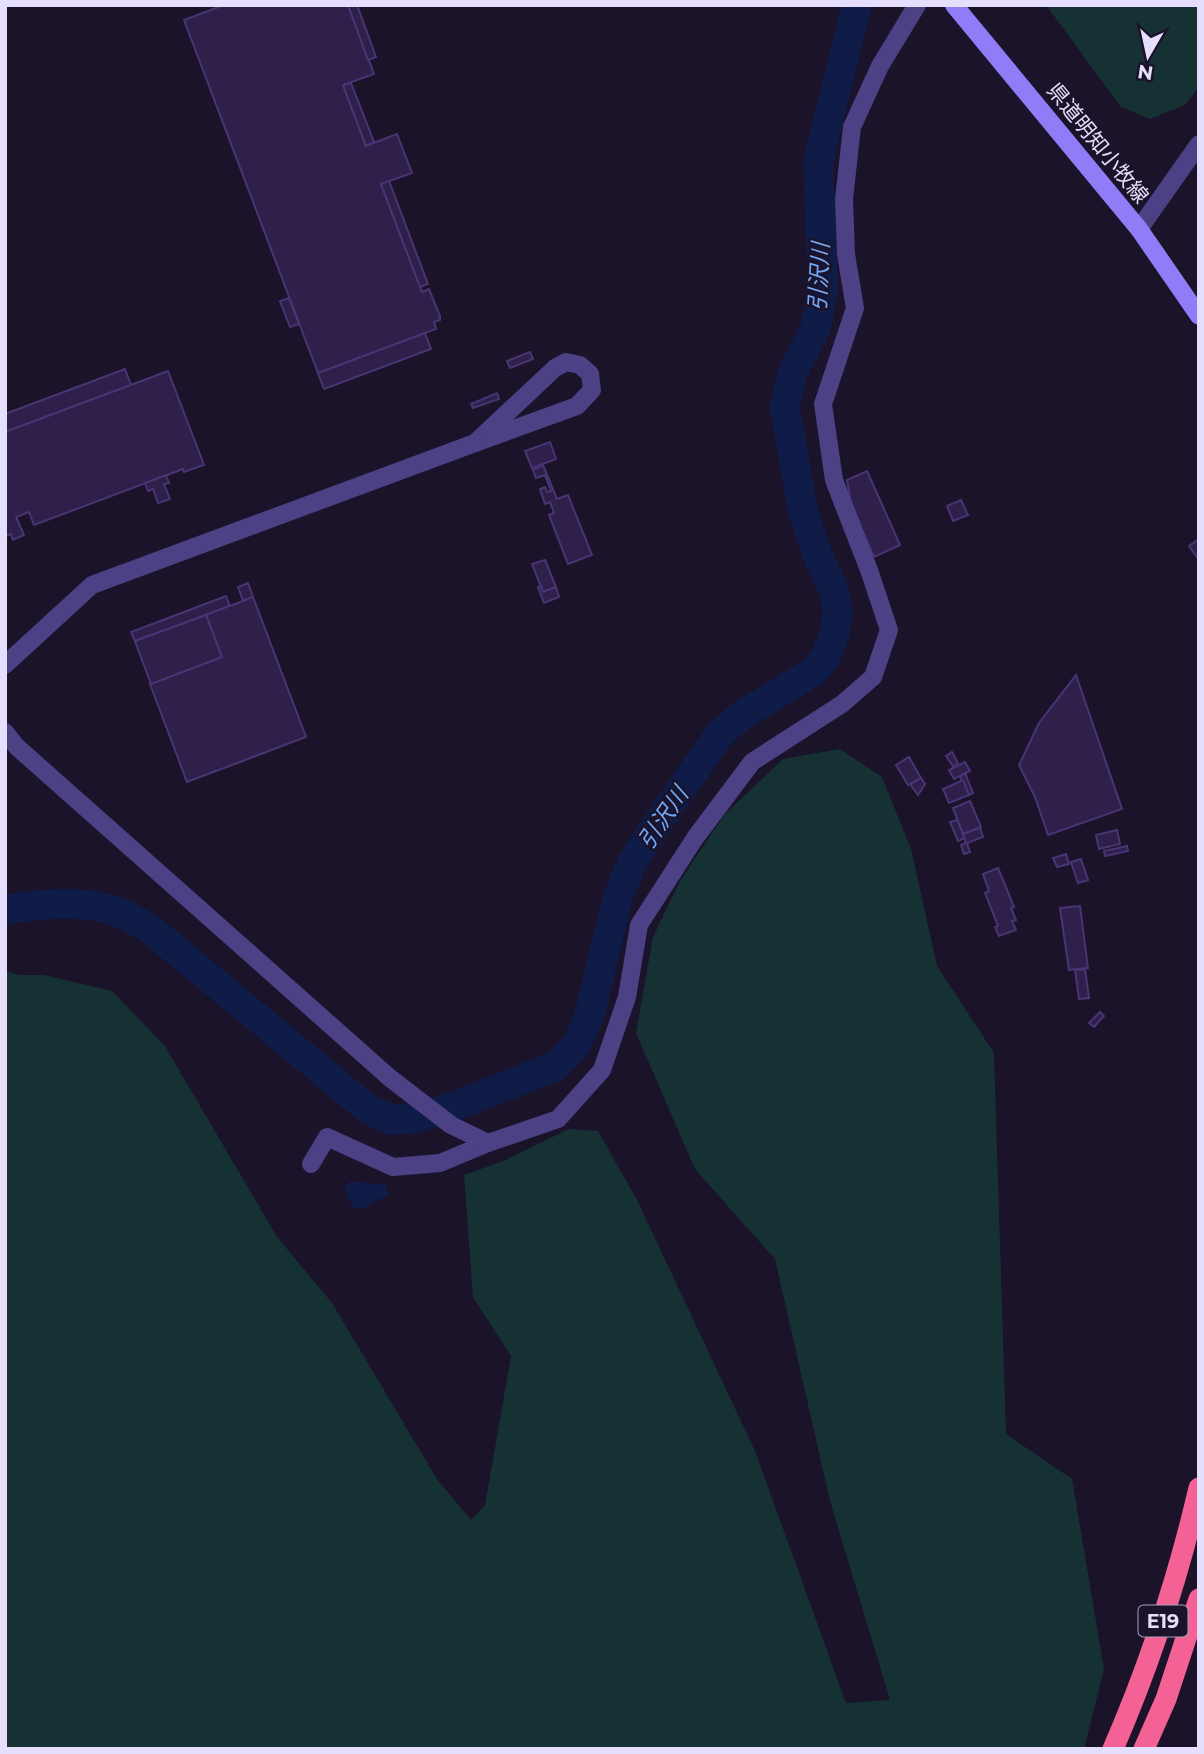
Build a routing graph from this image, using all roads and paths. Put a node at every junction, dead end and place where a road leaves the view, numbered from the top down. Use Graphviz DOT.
graph roads {
  1 [pos="917,5"];
  2 [pos="954,5"];
  3 [pos="1199,144"];
  4 [pos="1139,229"];
  5 [pos="1199,316"];
  6 [pos="475,443"];
  7 [pos="5,665"];
  8 [pos="5,732"];
  9 [pos="488,1143"];
  10 [pos="311,1164"];
  11 [pos="1199,1488"];
  12 [pos="1199,1599"];
  13 [pos="1113,1749"];
  14 [pos="1144,1749"];
  1 -- 9 [label="street"];
  2 -- 4 [label="main road, 県道明知小牧線"];
  3 -- 4 [label="street"];
  4 -- 5 [label="main road, 県道明知小牧線"];
  6 -- 6 [label="street"];
  6 -- 7 [label="street"];
  8 -- 9 [label="street"];
  9 -- 10 [label="street"];
  11 -- 13 [label="highway, E19"];
  12 -- 14 [label="highway, E19"];
}
